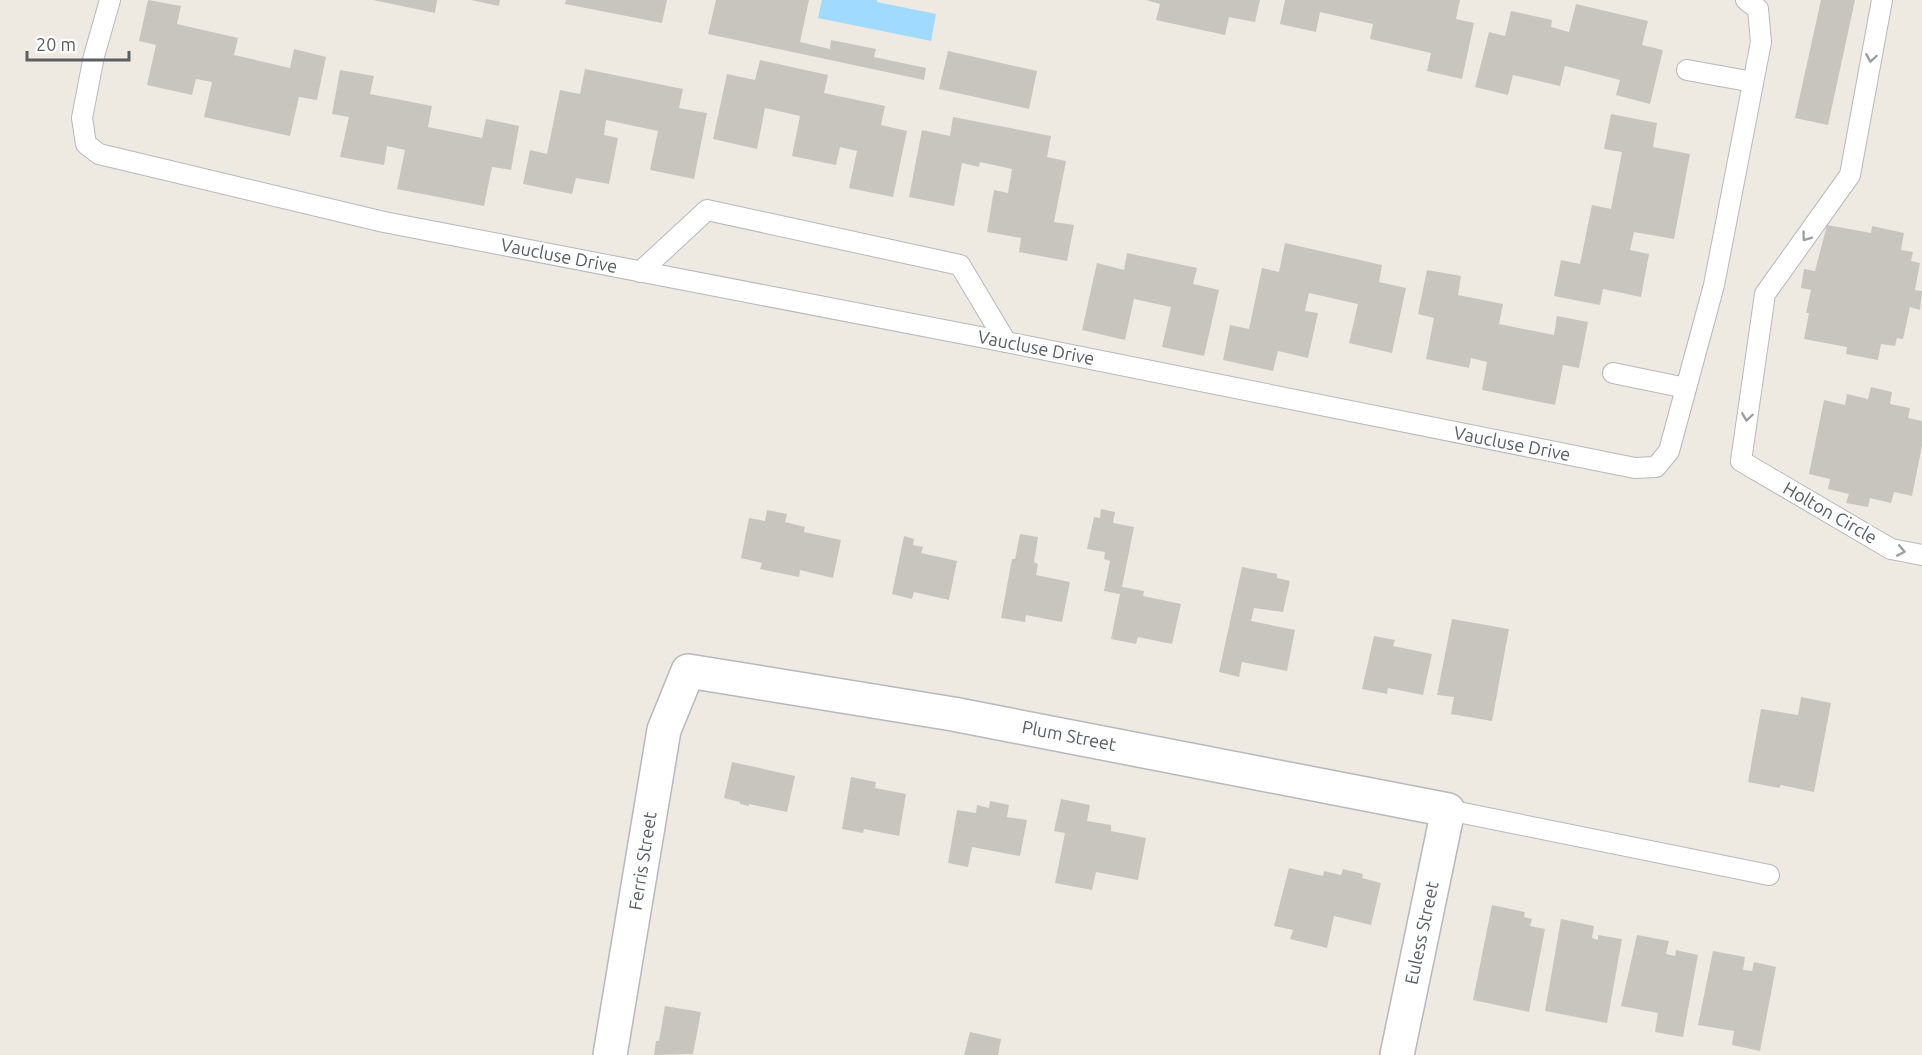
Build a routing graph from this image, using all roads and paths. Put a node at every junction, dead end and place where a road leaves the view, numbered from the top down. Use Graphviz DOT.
graph roads {
  1 [pos="110,0"];
  2 [pos="1746,0"];
  3 [pos="1882,0"];
  4 [pos="1687,70"];
  5 [pos="1753,82"];
  6 [pos="640,272"];
  7 [pos="1006,342"];
  8 [pos="1613,373"];
  9 [pos="1686,387"];
  10 [pos="1922,555"];
  11 [pos="688,670"];
  12 [pos="1448,810"];
  13 [pos="1769,875"];
  14 [pos="610,1055"];
  15 [pos="1397,1055"];
  1 -- 6 [label="lane, Vaucluse Drive"];
  2 -- 5 [label="lane, Vaucluse Drive"];
  3 -- 10 [label="lane, Holton Circle, one-way"];
  4 -- 5 [label="lane"];
  5 -- 9 [label="lane, Vaucluse Drive"];
  6 -- 7 [label="lane, Vaucluse Drive"];
  6 -- 7 [label="lane"];
  7 -- 9 [label="lane, Vaucluse Drive"];
  8 -- 9 [label="lane"];
  11 -- 12 [label="street, Plum Street"];
  11 -- 14 [label="street, Ferris Street"];
  12 -- 13 [label="lane"];
  12 -- 15 [label="street, Euless Street"];
}
